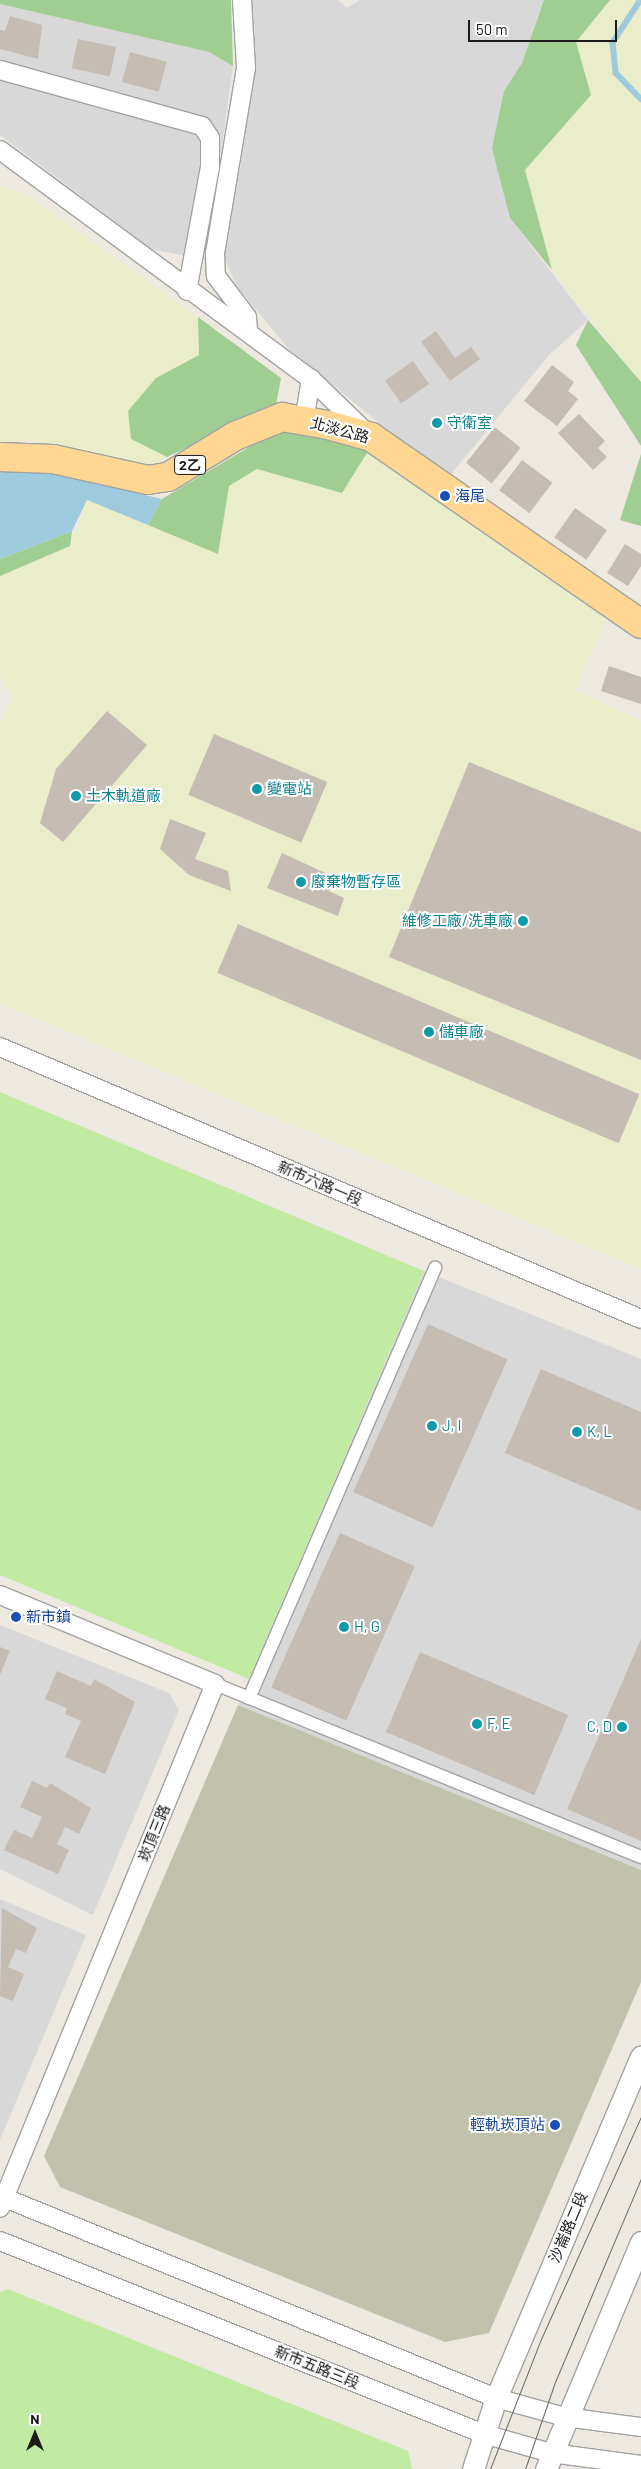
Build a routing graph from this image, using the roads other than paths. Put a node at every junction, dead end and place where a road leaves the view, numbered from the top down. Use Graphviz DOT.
graph roads {
  1 [pos="242,0"];
  2 [pos="0,70"];
  3 [pos="0,150"];
  4 [pos="187,291"];
  5 [pos="248,332"];
  6 [pos="311,379"];
  7 [pos="304,421"];
  8 [pos="371,437"];
  9 [pos="0,457"];
  10 [pos="641,624"];
  11 [pos="0,1047"];
  12 [pos="435,1268"];
  13 [pos="641,1319"];
  14 [pos="0,1595"];
  15 [pos="216,1684"];
  16 [pos="249,1698"];
  17 [pos="641,1857"];
  18 [pos="641,2057"];
  19 [pos="1,2200"];
  20 [pos="0,2241"];
  21 [pos="641,2242"];
  22 [pos="496,2398"];
  23 [pos="565,2417"];
  24 [pos="641,2427"];
  25 [pos="484,2434"];
  26 [pos="548,2461"];
  27 [pos="641,2465"];
  28 [pos="473,2469"];
  1 -- 5 [label="street"];
  2 -- 4 [label="street"];
  3 -- 4 [label="street"];
  4 -- 5 [label="street"];
  5 -- 6 [label="street"];
  6 -- 7 [label="street"];
  6 -- 8 [label="street"];
  7 -- 8 [label="main road, 北淡公路 / 2乙"];
  7 -- 9 [label="main road, 北淡公路 / 2乙"];
  8 -- 10 [label="main road, 北淡公路 / 2乙"];
  11 -- 13 [label="street, 新市六路一段"];
  12 -- 16 [label="street"];
  14 -- 15 [label="street"];
  15 -- 16 [label="street"];
  15 -- 19 [label="street, 崁頂三路"];
  16 -- 17 [label="street"];
  18 -- 22 [label="street, 沙崙路二段"];
  19 -- 22 [label="street"];
  20 -- 25 [label="street, 新市五路三段"];
  21 -- 23 [label="street"];
  22 -- 23 [label="street"];
  22 -- 25 [label="street, 沙崙路二段"];
  23 -- 24 [label="street"];
  23 -- 26 [label="street"];
  25 -- 26 [label="street, 新市五路三段"];
  25 -- 28 [label="street"];
  26 -- 27 [label="street, 新市五路三段"];
}
